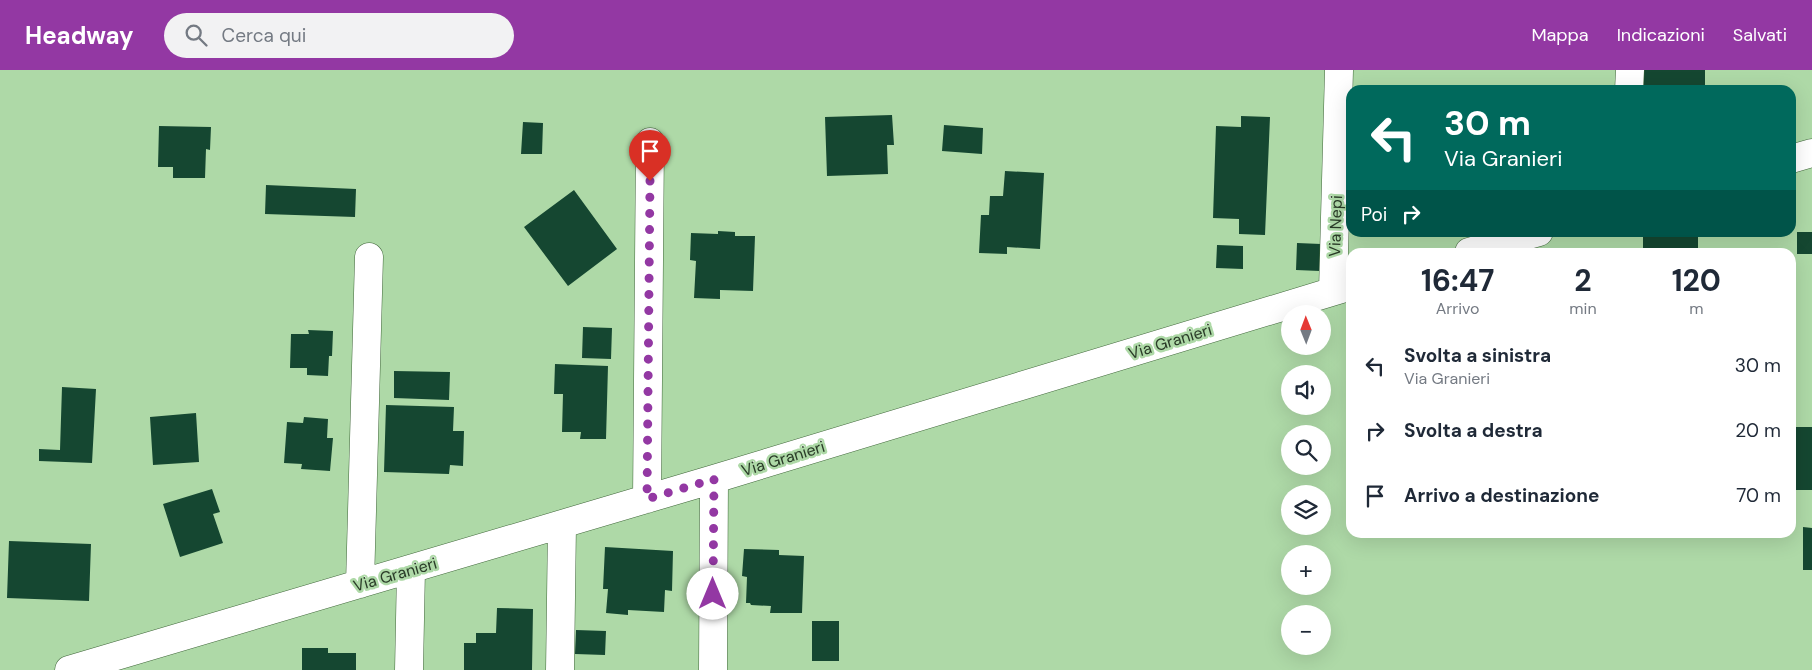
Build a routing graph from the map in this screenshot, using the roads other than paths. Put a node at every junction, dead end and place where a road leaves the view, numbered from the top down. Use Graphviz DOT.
graph roads {
  1 [pos="1339,70"];
  2 [pos="1630,70"];
  3 [pos="1629,85"];
  4 [pos="650,142"];
  5 [pos="1812,153"];
  6 [pos="1796,158"];
  7 [pos="1522,237"];
  8 [pos="1483,248"];
  9 [pos="369,257"];
  10 [pos="1342,289"];
  11 [pos="714,479"];
  12 [pos="647,499"];
  13 [pos="562,525"];
  14 [pos="411,569"];
  15 [pos="360,584"];
  16 [pos="69,670"];
  17 [pos="409,670"];
  18 [pos="560,670"];
  19 [pos="713,670"];
  1 -- 10 [label="street, Via Nepi"];
  2 -- 3 [label="street"];
  4 -- 12 [label="street"];
  5 -- 6 [label="street"];
  7 -- 8 [label="street"];
  9 -- 15 [label="street"];
  10 -- 11 [label="street, Via Granieri"];
  11 -- 12 [label="street, Via Granieri"];
  11 -- 19 [label="street"];
  12 -- 13 [label="street, Via Granieri"];
  13 -- 14 [label="street, Via Granieri"];
  13 -- 18 [label="street"];
  14 -- 15 [label="street, Via Granieri"];
  14 -- 17 [label="street"];
  15 -- 16 [label="street, Via Granieri"];
}
